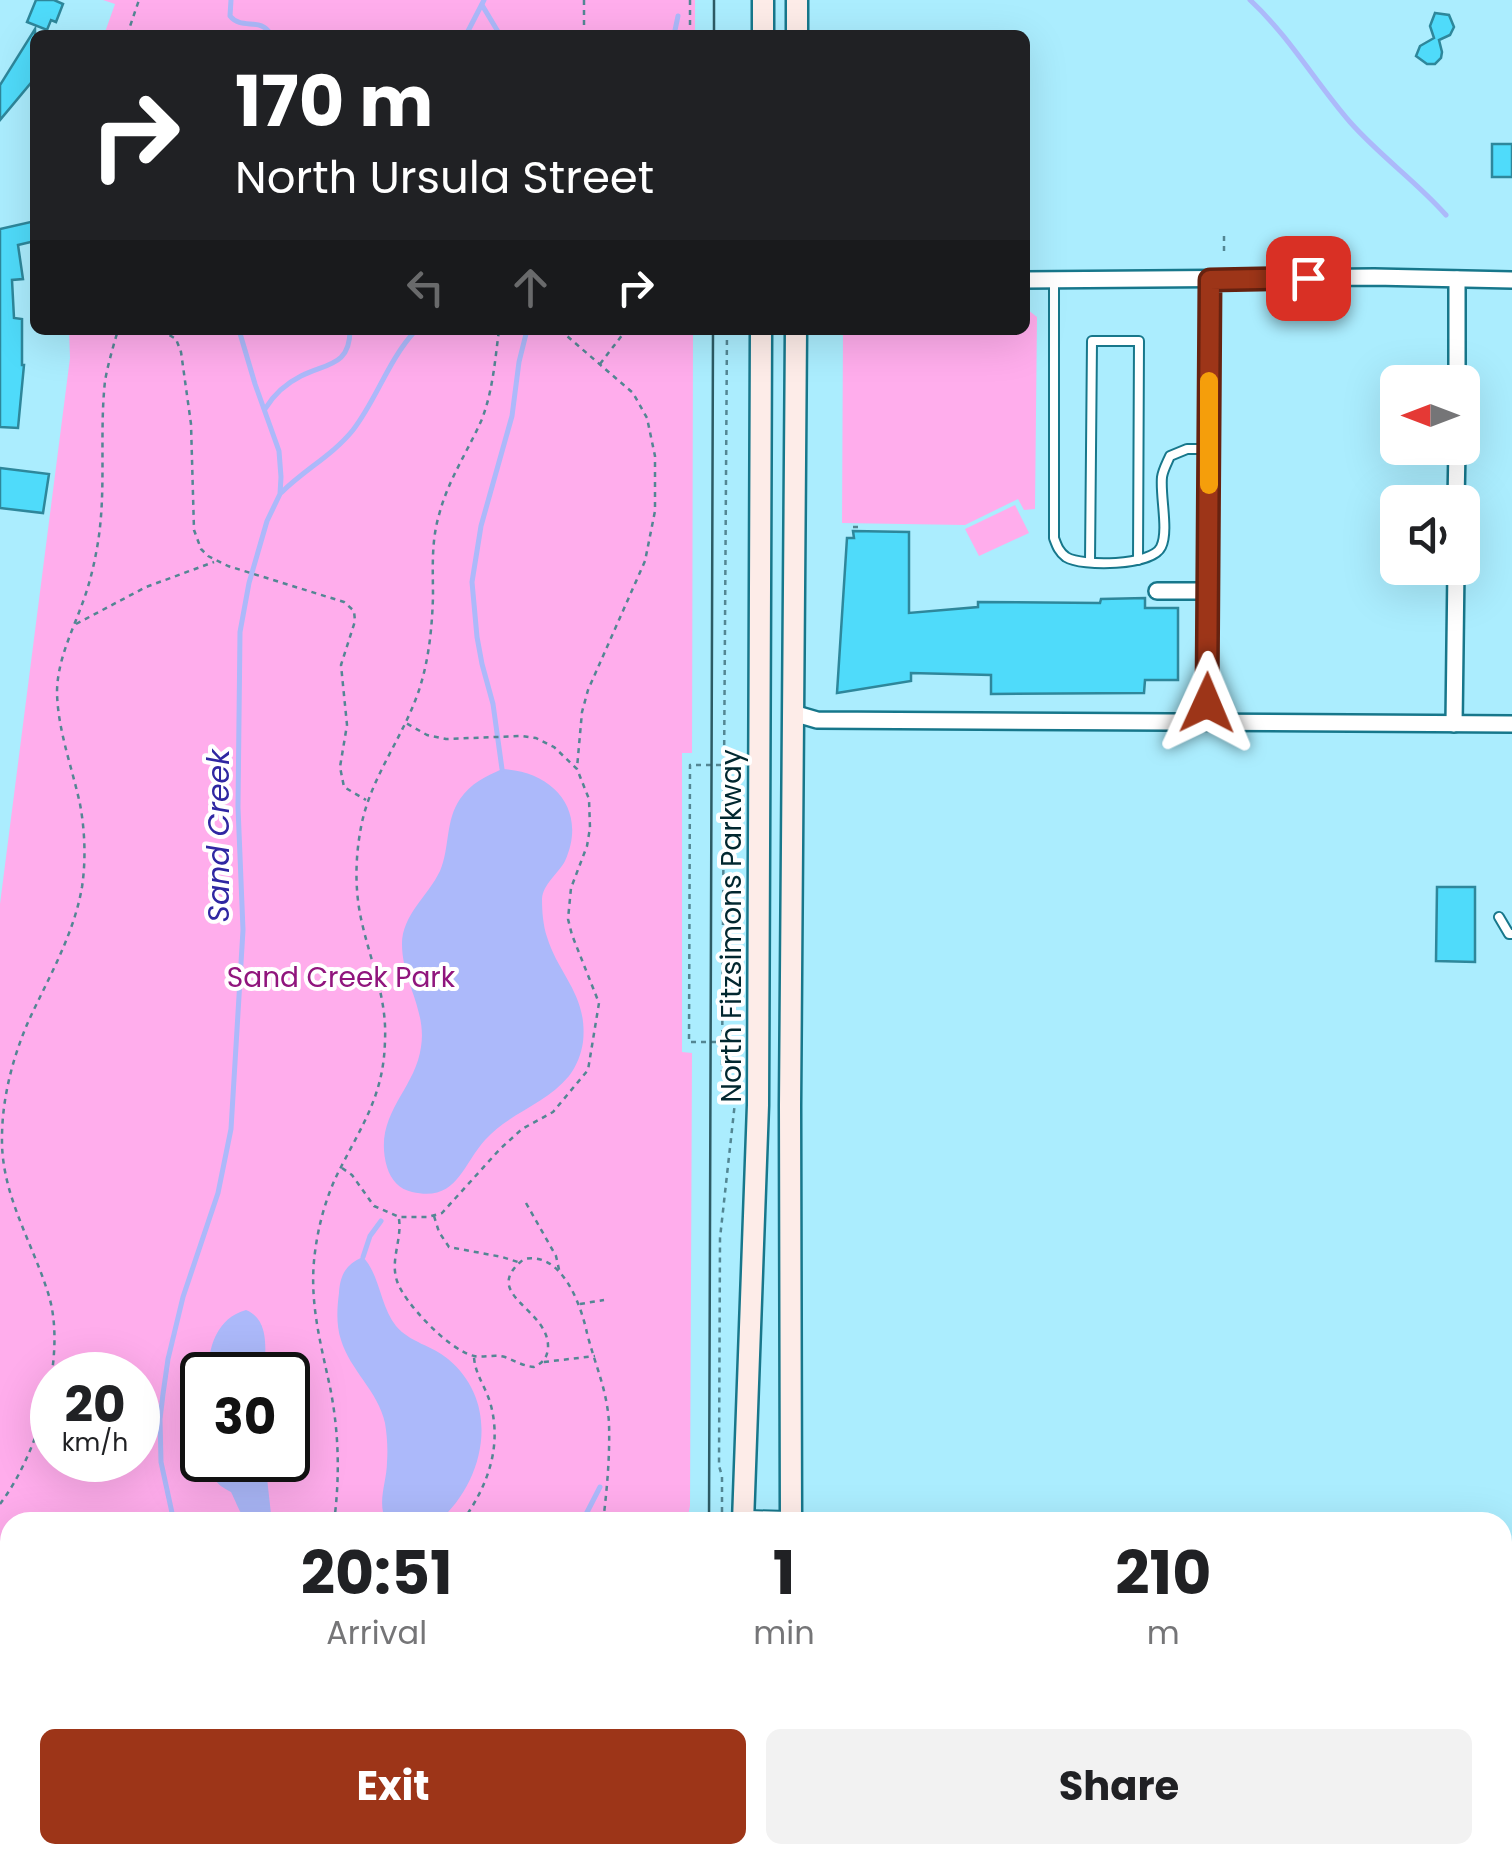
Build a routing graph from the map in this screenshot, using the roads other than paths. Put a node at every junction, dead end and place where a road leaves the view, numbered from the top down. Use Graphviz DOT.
graph roads {
  1 [pos="764,0"];
  2 [pos="797,0"];
  3 [pos="764,30"];
  4 [pos="797,30"];
  5 [pos="1458,279"];
  6 [pos="1030,280"];
  7 [pos="1054,280"];
  8 [pos="1210,280"];
  9 [pos="1512,280"];
  10 [pos="761,335"];
  11 [pos="796,335"];
  12 [pos="1457,365"];
  13 [pos="1209,448"];
  14 [pos="1138,560"];
  15 [pos="1090,561"];
  16 [pos="1456,585"];
  17 [pos="1158,591"];
  18 [pos="1209,591"];
  19 [pos="793,713"];
  20 [pos="1206,722"];
  21 [pos="1454,724"];
  22 [pos="1512,724"];
  23 [pos="1500,917"];
  24 [pos="1512,934"];
  25 [pos="742,1512"];
  26 [pos="791,1512"];
  1 -- 3 [label="main road"];
  2 -- 4 [label="main road"];
  5 -- 8 [label="street"];
  5 -- 9 [label="street"];
  5 -- 12 [label="street"];
  6 -- 7 [label="street"];
  7 -- 8 [label="street"];
  7 -- 15 [label="lane"];
  8 -- 13 [label="street"];
  10 -- 25 [label="main road, North Fitzsimons Parkway"];
  11 -- 19 [label="main road"];
  13 -- 14 [label="lane"];
  13 -- 18 [label="street"];
  14 -- 15 [label="lane"];
  14 -- 15 [label="lane"];
  16 -- 21 [label="street"];
  17 -- 18 [label="street"];
  18 -- 20 [label="street"];
  19 -- 20 [label="street"];
  19 -- 26 [label="main road"];
  20 -- 21 [label="street"];
  21 -- 22 [label="street"];
  23 -- 24 [label="lane"];
}
